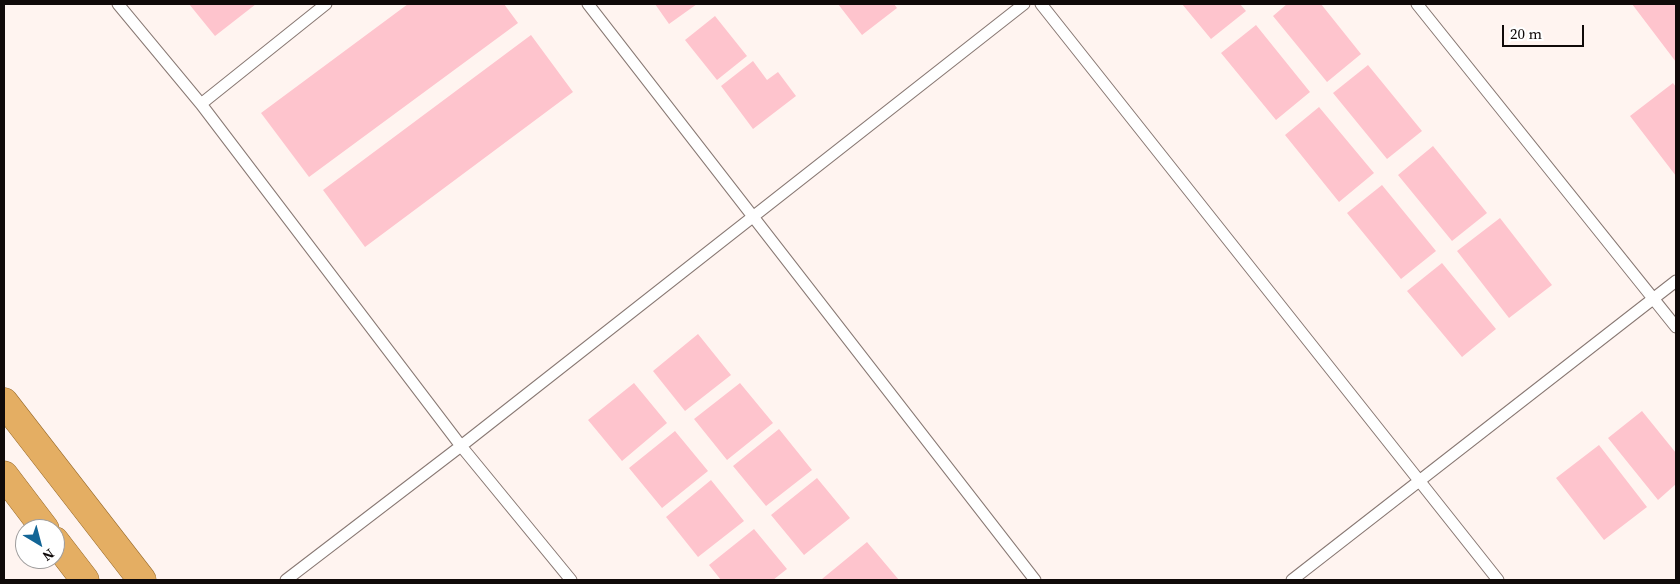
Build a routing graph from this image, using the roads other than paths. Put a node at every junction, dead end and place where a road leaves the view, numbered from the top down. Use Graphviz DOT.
graph roads {
  1 [pos="118,4"];
  2 [pos="326,4"];
  3 [pos="588,4"];
  4 [pos="1024,4"];
  5 [pos="1041,4"];
  6 [pos="1417,4"];
  7 [pos="201,104"];
  8 [pos="752,216"];
  9 [pos="1676,281"];
  10 [pos="1654,299"];
  11 [pos="1676,327"];
  12 [pos="4,402"];
  13 [pos="461,446"];
  14 [pos="4,475"];
  15 [pos="1419,481"];
  16 [pos="37,519"];
  17 [pos="65,554"];
  18 [pos="85,580"];
  19 [pos="142,580"];
  20 [pos="286,580"];
  21 [pos="571,580"];
  22 [pos="1034,580"];
  23 [pos="1292,580"];
  24 [pos="1498,580"];
  1 -- 7 [label="lane"];
  2 -- 7 [label="lane"];
  3 -- 8 [label="lane"];
  4 -- 8 [label="lane"];
  5 -- 15 [label="lane"];
  6 -- 10 [label="lane"];
  7 -- 13 [label="lane"];
  8 -- 13 [label="lane"];
  8 -- 22 [label="lane"];
  9 -- 10 [label="lane"];
  10 -- 11 [label="lane"];
  10 -- 15 [label="lane"];
  12 -- 19 [label="highway"];
  13 -- 20 [label="lane"];
  13 -- 21 [label="lane"];
  14 -- 16 [label="highway"];
  15 -- 23 [label="lane"];
  15 -- 24 [label="lane"];
  17 -- 18 [label="highway"];
}
